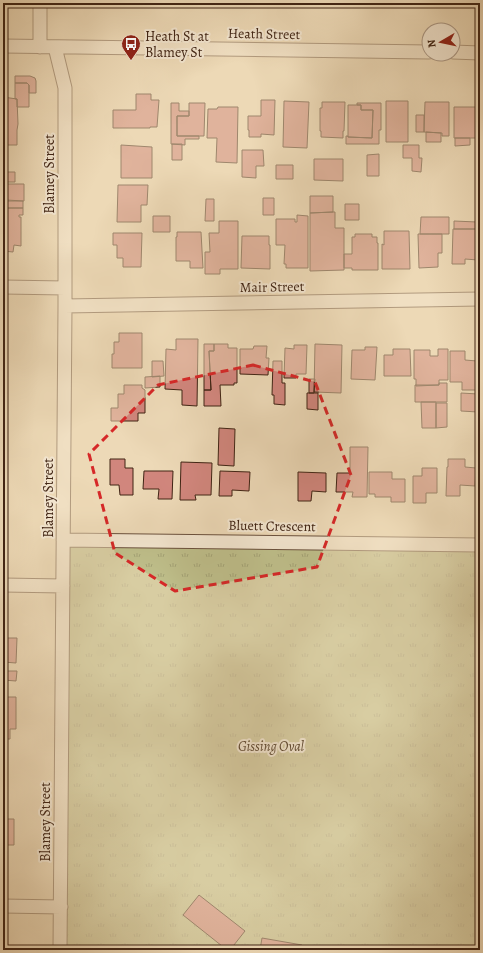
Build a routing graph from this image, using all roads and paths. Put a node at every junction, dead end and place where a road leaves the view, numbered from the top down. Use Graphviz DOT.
graph roads {
  1 [pos="40,3"];
  2 [pos="3,46"];
  3 [pos="40,47"];
  4 [pos="55,47"];
  5 [pos="421,52"];
  6 [pos="461,52"];
  7 [pos="480,53"];
  8 [pos="3,287"];
  9 [pos="65,288"];
  10 [pos="480,299"];
  11 [pos="65,306"];
  12 [pos="63,540"];
  13 [pos="480,545"];
  14 [pos="3,585"];
  15 [pos="62,586"];
  16 [pos="3,906"];
  17 [pos="61,907"];
  18 [pos="60,950"];
  1 -- 3 [label="street"];
  2 -- 3 [label="street, Heath Street"];
  3 -- 4 [label="street, Heath Street"];
  4 -- 5 [label="street, Heath Street"];
  4 -- 9 [label="street, Blamey Street"];
  6 -- 7 [label="street"];
  8 -- 9 [label="street"];
  9 -- 11 [label="street, Blamey Street"];
  10 -- 11 [label="street, Mair Street"];
  11 -- 12 [label="street, Blamey Street"];
  12 -- 13 [label="street, Bluett Crescent"];
  12 -- 15 [label="street, Blamey Street"];
  14 -- 15 [label="street"];
  15 -- 17 [label="street, Blamey Street"];
  16 -- 17 [label="street"];
  17 -- 18 [label="street, Blamey Street"];
}
